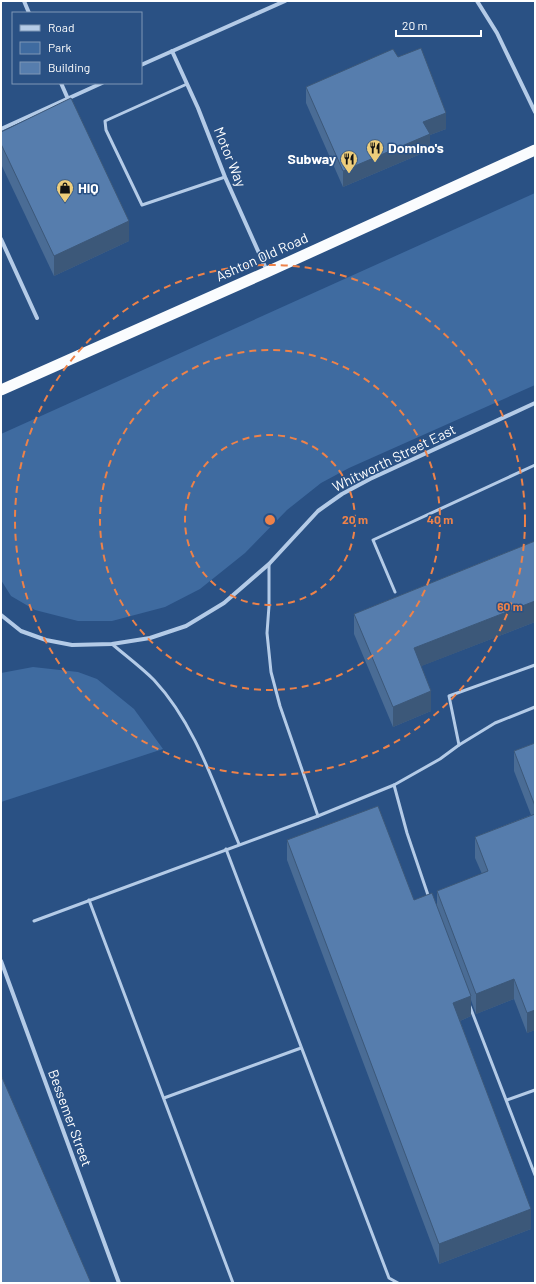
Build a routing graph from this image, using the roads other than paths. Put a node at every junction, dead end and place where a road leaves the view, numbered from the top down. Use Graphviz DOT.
graph roads {
  1 [pos="24,1"];
  2 [pos="285,1"];
  3 [pos="477,1"];
  4 [pos="29,12"];
  5 [pos="172,51"];
  6 [pos="142,65"];
  7 [pos="61,84"];
  8 [pos="100,84"];
  9 [pos="187,84"];
  10 [pos="68,99"];
  11 [pos="535,112"];
  12 [pos="1,130"];
  13 [pos="535,150"];
  14 [pos="225,177"];
  15 [pos="1,239"];
  16 [pos="267,272"];
  17 [pos="38,318"];
  18 [pos="1,390"];
  19 [pos="535,403"];
  20 [pos="535,465"];
  21 [pos="269,564"];
  22 [pos="395,592"];
  23 [pos="1,615"];
  24 [pos="112,644"];
  25 [pos="535,664"];
  26 [pos="535,707"];
  27 [pos="459,745"];
  28 [pos="394,785"];
  29 [pos="318,816"];
  30 [pos="239,844"];
  31 [pos="226,849"];
  32 [pos="89,900"];
  33 [pos="432,904"];
  34 [pos="34,921"];
  35 [pos="1,961"];
  36 [pos="467,998"];
  37 [pos="301,1048"];
  38 [pos="535,1090"];
  39 [pos="164,1098"];
  40 [pos="507,1100"];
  41 [pos="535,1175"];
  42 [pos="119,1283"];
  43 [pos="233,1283"];
  44 [pos="398,1283"];
  1 -- 4 [label="street"];
  2 -- 5 [label="street"];
  3 -- 11 [label="street"];
  5 -- 6 [label="street"];
  5 -- 9 [label="street, Motor Way"];
  7 -- 10 [label="street"];
  8 -- 10 [label="street"];
  9 -- 14 [label="street, Motor Way"];
  9 -- 14 [label="lane"];
  10 -- 12 [label="street"];
  13 -- 16 [label="highway, Ashton Old Road"];
  14 -- 16 [label="street, Motor Way"];
  15 -- 17 [label="street"];
  16 -- 18 [label="highway, Ashton Old Road"];
  19 -- 21 [label="street, Whitworth Street East"];
  20 -- 22 [label="lane"];
  21 -- 24 [label="street, Whitworth Street East"];
  21 -- 29 [label="lane"];
  23 -- 24 [label="street, Whitworth Street East"];
  24 -- 30 [label="lane"];
  25 -- 27 [label="lane"];
  26 -- 27 [label="lane"];
  27 -- 28 [label="lane"];
  28 -- 29 [label="lane"];
  28 -- 33 [label="lane"];
  29 -- 30 [label="lane"];
  30 -- 31 [label="lane"];
  31 -- 32 [label="lane"];
  31 -- 37 [label="lane"];
  32 -- 34 [label="lane"];
  32 -- 39 [label="lane"];
  35 -- 42 [label="street, Bessemer Street"];
  36 -- 40 [label="lane"];
  37 -- 39 [label="lane"];
  37 -- 44 [label="lane"];
  38 -- 40 [label="lane"];
  39 -- 43 [label="lane"];
  40 -- 41 [label="lane"];
}
